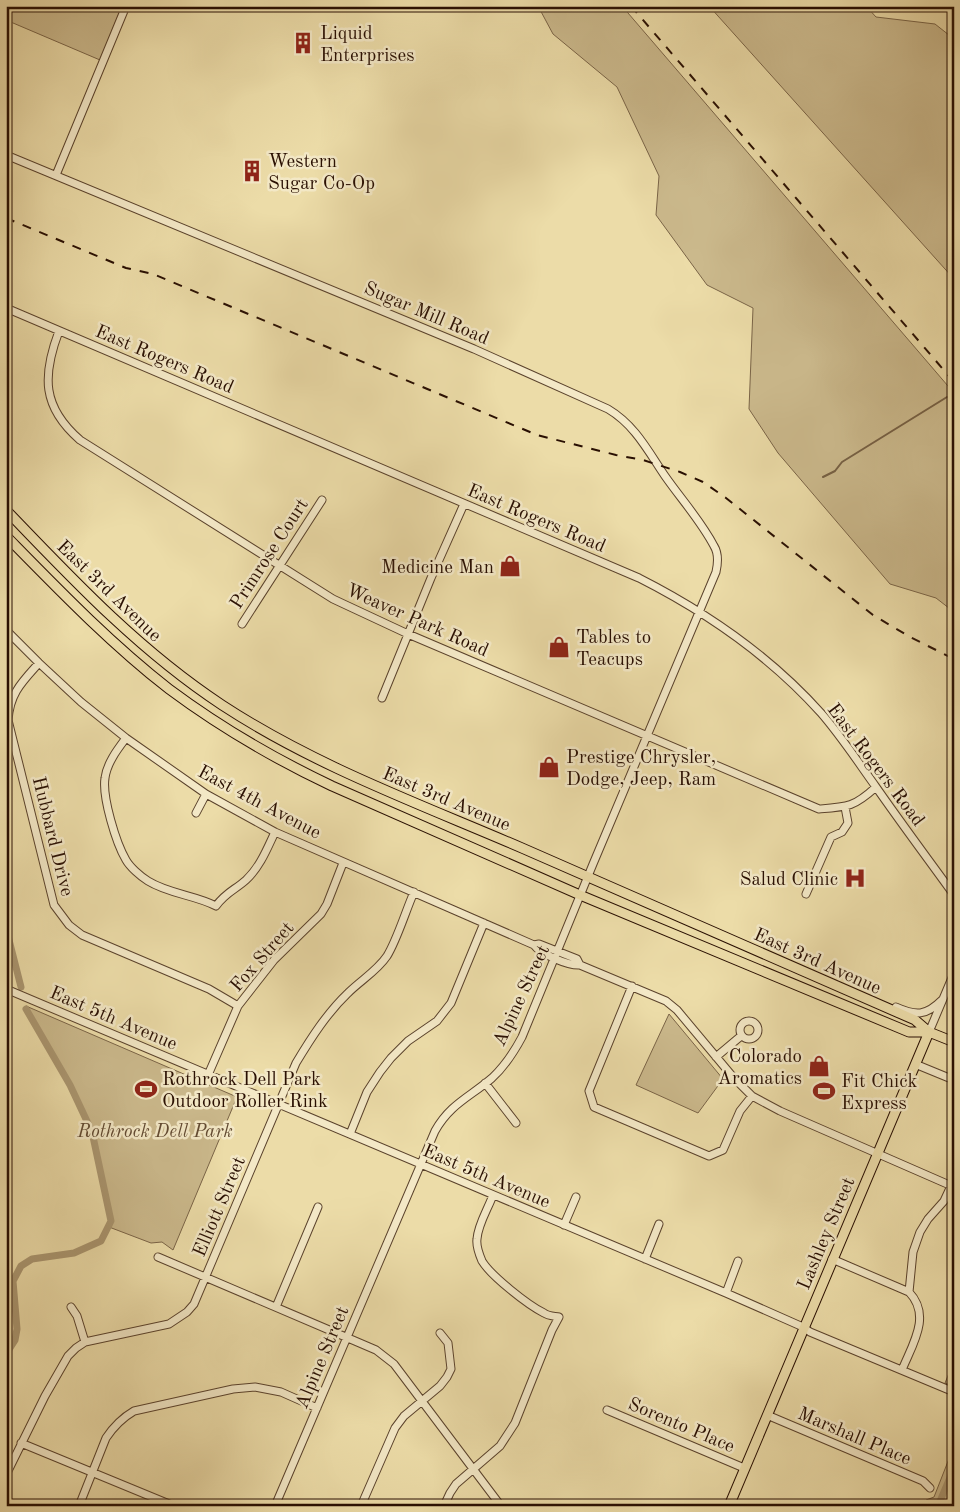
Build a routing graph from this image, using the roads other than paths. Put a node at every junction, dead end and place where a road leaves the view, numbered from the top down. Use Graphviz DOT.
graph roads {
  1 [pos="126,6"];
  2 [pos="6,155"];
  3 [pos="56,174"];
  4 [pos="6,308"];
  5 [pos="59,331"];
  6 [pos="322,500"];
  7 [pos="464,504"];
  8 [pos="6,510"];
  9 [pos="6,536"];
  10 [pos="279,566"];
  11 [pos="700,611"];
  12 [pos="242,624"];
  13 [pos="6,630"];
  14 [pos="408,634"];
  15 [pos="39,663"];
  16 [pos="382,698"];
  17 [pos="647,735"];
  18 [pos="126,738"];
  19 [pos="876,787"];
  20 [pos="206,794"];
  21 [pos="845,808"];
  22 [pos="196,813"];
  23 [pos="275,832"];
  24 [pos="343,863"];
  25 [pos="588,876"];
  26 [pos="414,892"];
  27 [pos="806,894"];
  28 [pos="580,895"];
  29 [pos="954,895"];
  30 [pos="484,923"];
  31 [pos="557,955"];
  32 [pos="954,973"];
  33 [pos="632,986"];
  34 [pos="6,989"];
  35 [pos="864,998"];
  36 [pos="942,1000"];
  37 [pos="238,1006"];
  38 [pos="929,1032"];
  39 [pos="742,1036"];
  40 [pos="954,1042"];
  41 [pos="716,1057"];
  42 [pos="915,1064"];
  43 [pos="208,1075"];
  44 [pos="954,1080"];
  45 [pos="485,1083"];
  46 [pos="752,1096"];
  47 [pos="279,1104"];
  48 [pos="516,1123"];
  49 [pos="350,1134"];
  50 [pos="876,1154"];
  51 [pos="421,1165"];
  52 [pos="953,1187"];
  53 [pos="493,1196"];
  54 [pos="576,1196"];
  55 [pos="318,1207"];
  56 [pos="659,1224"];
  57 [pos="564,1225"];
  58 [pos="158,1257"];
  59 [pos="832,1259"];
  60 [pos="645,1260"];
  61 [pos="738,1261"];
  62 [pos="205,1277"];
  63 [pos="909,1292"];
  64 [pos="726,1294"];
  65 [pos="71,1307"];
  66 [pos="276,1307"];
  67 [pos="803,1327"];
  68 [pos="440,1333"];
  69 [pos="347,1337"];
  70 [pos="85,1342"];
  71 [pos="902,1370"];
  72 [pos="954,1392"];
  73 [pos="422,1401"];
  74 [pos="317,1408"];
  75 [pos="607,1410"];
  76 [pos="767,1415"];
  77 [pos="21,1443"];
  78 [pos="744,1468"];
  79 [pos="474,1470"];
  80 [pos="93,1472"];
  81 [pos="6,1475"];
  82 [pos="930,1488"];
  83 [pos="731,1505"];
  84 [pos="79,1506"];
  85 [pos="174,1506"];
  86 [pos="276,1506"];
  87 [pos="361,1506"];
  88 [pos="444,1506"];
  89 [pos="501,1506"];
  1 -- 3 [label="street"];
  2 -- 3 [label="street, Sugar Mill Road"];
  3 -- 11 [label="street, Sugar Mill Road"];
  4 -- 5 [label="street, East Rogers Road"];
  5 -- 7 [label="street, East Rogers Road"];
  5 -- 10 [label="street, Weaver Park Road"];
  6 -- 10 [label="street, Primrose Court"];
  7 -- 11 [label="street, East Rogers Road"];
  7 -- 14 [label="street"];
  8 -- 25 [label="main road, East 3rd Avenue"];
  9 -- 28 [label="main road, East 3rd Avenue"];
  10 -- 12 [label="street, Primrose Court"];
  10 -- 14 [label="street, Weaver Park Road"];
  11 -- 17 [label="street, Alpine Street"];
  11 -- 19 [label="street, East Rogers Road"];
  13 -- 15 [label="street, East 4th Avenue"];
  14 -- 16 [label="street"];
  14 -- 17 [label="street, Weaver Park Road"];
  15 -- 18 [label="street, East 4th Avenue"];
  15 -- 37 [label="street, Hubbard Drive"];
  17 -- 21 [label="street, Weaver Park Road"];
  17 -- 25 [label="street, Alpine Street"];
  18 -- 20 [label="street, East 4th Avenue"];
  18 -- 23 [label="street"];
  19 -- 21 [label="street, Weaver Park Road"];
  19 -- 29 [label="street, East Rogers Road"];
  20 -- 22 [label="street"];
  20 -- 23 [label="street, East 4th Avenue"];
  21 -- 27 [label="street"];
  23 -- 24 [label="street, East 4th Avenue"];
  24 -- 26 [label="street, East 4th Avenue"];
  24 -- 37 [label="street, Fox Street"];
  25 -- 28 [label="street, Alpine Street"];
  25 -- 35 [label="main road, East 3rd Avenue"];
  26 -- 30 [label="street, East 4th Avenue"];
  26 -- 47 [label="street, Elliott Street"];
  28 -- 31 [label="street, Alpine Street"];
  28 -- 38 [label="main road, East 3rd Avenue"];
  30 -- 31 [label="street, East 4th Avenue"];
  30 -- 49 [label="street"];
  31 -- 33 [label="street, East 4th Avenue"];
  31 -- 45 [label="street, Alpine Street"];
  32 -- 36 [label="street, Lashley Street"];
  33 -- 41 [label="street, East 4th Avenue"];
  33 -- 46 [label="street"];
  34 -- 43 [label="street, East 5th Avenue"];
  35 -- 36 [label="street"];
  35 -- 38 [label="main road, East 3rd Avenue"];
  36 -- 38 [label="street, Lashley Street"];
  37 -- 43 [label="street, Fox Street"];
  38 -- 40 [label="main road, East 3rd Avenue"];
  38 -- 42 [label="main road, Lashley Street"];
  39 -- 41 [label="street"];
  41 -- 46 [label="street, East 4th Avenue"];
  42 -- 44 [label="street"];
  42 -- 50 [label="main road, Lashley Street"];
  43 -- 47 [label="street, East 5th Avenue"];
  45 -- 48 [label="street"];
  45 -- 51 [label="street, Alpine Street"];
  46 -- 50 [label="street, East 4th Avenue"];
  47 -- 49 [label="street, East 5th Avenue"];
  47 -- 62 [label="street, Elliott Street"];
  49 -- 51 [label="street, East 5th Avenue"];
  50 -- 52 [label="street, East 4th Avenue"];
  50 -- 59 [label="main road, Lashley Street"];
  51 -- 53 [label="street, East 5th Avenue"];
  51 -- 69 [label="street, Alpine Street"];
  52 -- 63 [label="street"];
  53 -- 57 [label="street, East 5th Avenue"];
  53 -- 79 [label="street"];
  54 -- 57 [label="street"];
  55 -- 66 [label="street"];
  56 -- 60 [label="street"];
  57 -- 60 [label="street, East 5th Avenue"];
  58 -- 62 [label="street"];
  59 -- 63 [label="street"];
  59 -- 67 [label="main road, Lashley Street"];
  60 -- 64 [label="street, East 5th Avenue"];
  61 -- 64 [label="street"];
  62 -- 66 [label="street"];
  62 -- 70 [label="street, Elliott Street"];
  63 -- 71 [label="street"];
  64 -- 67 [label="street, East 5th Avenue"];
  65 -- 70 [label="street"];
  66 -- 69 [label="street"];
  67 -- 71 [label="street, East 5th Avenue"];
  67 -- 76 [label="main road, Lashley Street"];
  68 -- 73 [label="street"];
  69 -- 73 [label="street"];
  69 -- 74 [label="street, Alpine Street"];
  70 -- 77 [label="street, Elliott Street"];
  71 -- 72 [label="street, East 5th Avenue"];
  73 -- 79 [label="street"];
  73 -- 87 [label="street"];
  74 -- 80 [label="street"];
  74 -- 86 [label="street, Alpine Street"];
  75 -- 78 [label="street, Sorento Place"];
  76 -- 78 [label="main road, Lashley Street"];
  76 -- 82 [label="street, Marshall Place"];
  77 -- 80 [label="street"];
  77 -- 81 [label="street, Elliott Street"];
  78 -- 83 [label="main road, Lashley Street"];
  79 -- 88 [label="street"];
  79 -- 89 [label="street"];
  80 -- 84 [label="street"];
  80 -- 85 [label="street"];
}
